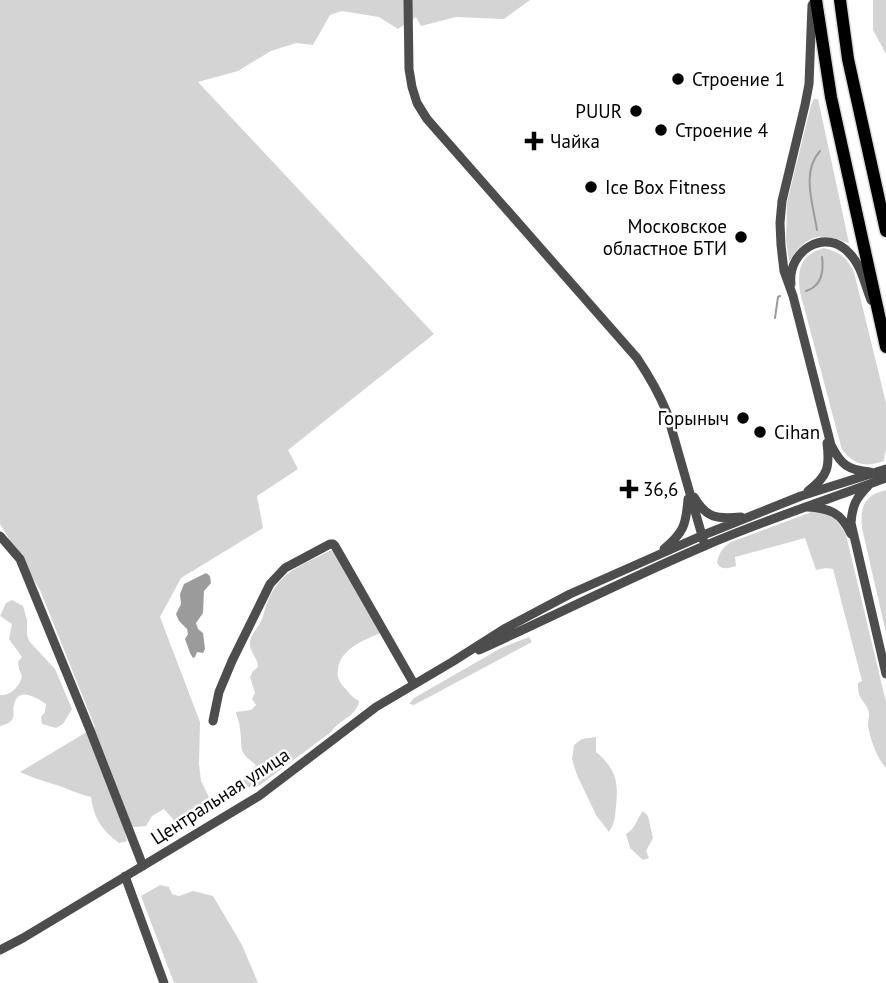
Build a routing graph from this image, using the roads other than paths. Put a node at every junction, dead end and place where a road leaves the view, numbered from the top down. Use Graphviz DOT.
graph roads {
  1 [pos="408,0"];
  2 [pos="814,0"];
  3 [pos="840,0"];
  4 [pos="875,186"];
  5 [pos="886,216"];
  6 [pos="886,231"];
  7 [pos="793,296"];
  8 [pos="880,324"];
  9 [pos="886,347"];
  10 [pos="826,428"];
  11 [pos="886,469"];
  12 [pos="874,473"];
  13 [pos="886,478"];
  14 [pos="870,484"];
  15 [pos="689,490"];
  16 [pos="801,496"];
  17 [pos="802,507"];
  18 [pos="751,516"];
  19 [pos="0,536"];
  20 [pos="703,541"];
  21 [pos="855,542"];
  22 [pos="658,555"];
  23 [pos="452,662"];
  24 [pos="886,674"];
  25 [pos="414,684"];
  26 [pos="213,721"];
  27 [pos="142,866"];
  28 [pos="125,876"];
  29 [pos="0,950"];
  30 [pos="164,983"];
  1 -- 15 [label="street"];
  2 -- 7 [label="street"];
  2 -- 8 [label="highway"];
  3 -- 4 [label="highway"];
  4 -- 5 [label="street"];
  4 -- 6 [label="highway"];
  7 -- 8 [label="street"];
  7 -- 10 [label="street"];
  8 -- 9 [label="highway"];
  10 -- 12 [label="street"];
  10 -- 16 [label="street"];
  11 -- 12 [label="street"];
  12 -- 16 [label="street"];
  13 -- 14 [label="street"];
  14 -- 17 [label="street"];
  14 -- 21 [label="street"];
  15 -- 18 [label="street"];
  15 -- 20 [label="street"];
  15 -- 22 [label="street"];
  16 -- 18 [label="street"];
  17 -- 20 [label="street"];
  17 -- 21 [label="street"];
  18 -- 20 [label="street"];
  19 -- 27 [label="street"];
  20 -- 22 [label="street"];
  20 -- 23 [label="street"];
  21 -- 24 [label="street"];
  22 -- 23 [label="street"];
  23 -- 25 [label="street, Центральная улица"];
  25 -- 26 [label="street"];
  25 -- 27 [label="street, Центральная улица"];
  27 -- 28 [label="street, Центральная улица"];
  28 -- 29 [label="street, Центральная улица"];
  28 -- 30 [label="street"];
}
